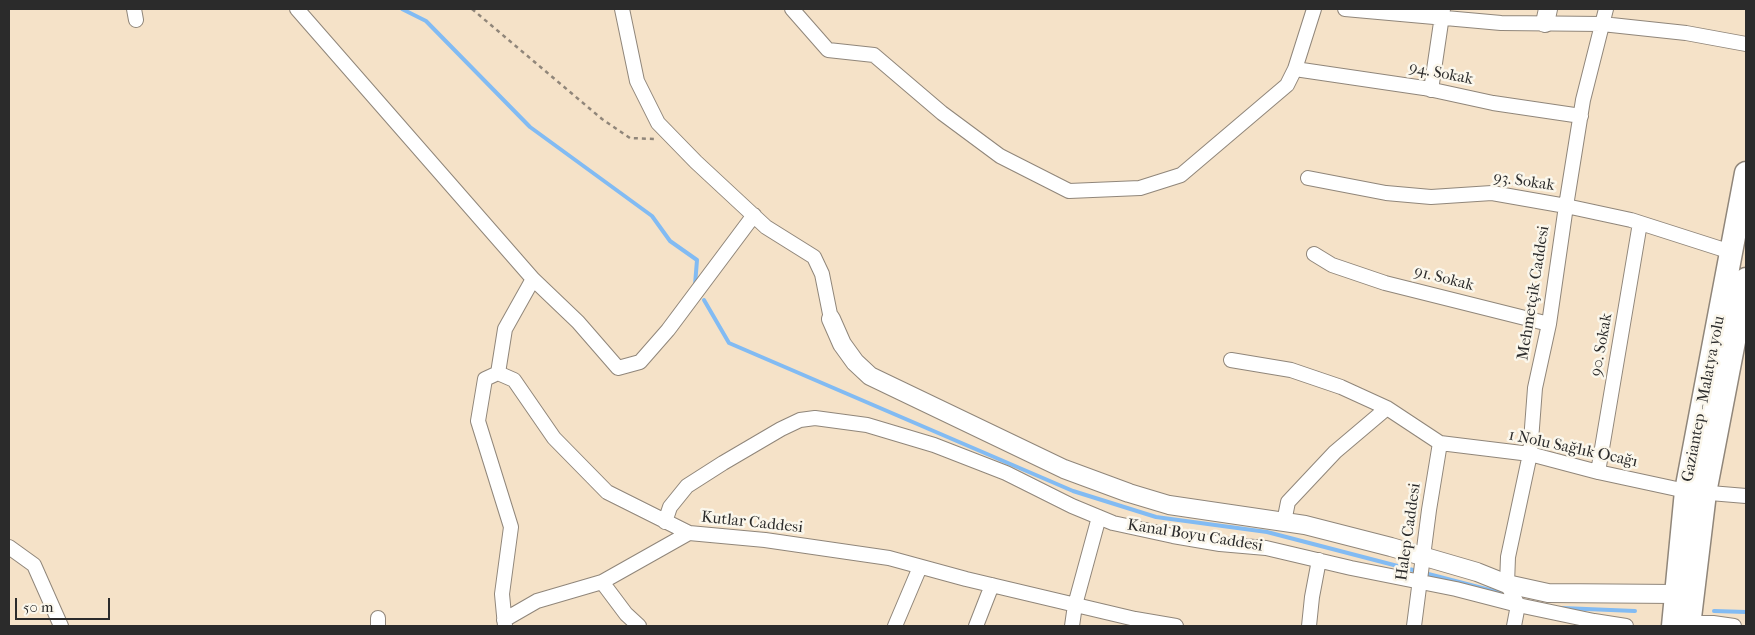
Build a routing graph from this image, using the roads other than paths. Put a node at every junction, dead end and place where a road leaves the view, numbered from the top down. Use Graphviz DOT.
graph roads {
  1 [pos="297,9"];
  2 [pos="622,9"];
  3 [pos="792,9"];
  4 [pos="1314,9"];
  5 [pos="1345,9"];
  6 [pos="1606,9"];
  7 [pos="1442,13"];
  8 [pos="1546,16"];
  9 [pos="1602,24"];
  10 [pos="1746,44"];
  11 [pos="1294,69"];
  12 [pos="1431,90"];
  13 [pos="1581,116"];
  14 [pos="1746,173"];
  15 [pos="1308,178"];
  16 [pos="1566,206"];
  17 [pos="754,215"];
  18 [pos="1640,223"];
  19 [pos="1731,252"];
  20 [pos="1314,254"];
  21 [pos="533,279"];
  22 [pos="1746,279"];
  23 [pos="1744,301"];
  24 [pos="831,319"];
  25 [pos="1549,324"];
  26 [pos="1231,360"];
  27 [pos="498,373"];
  28 [pos="1387,408"];
  29 [pos="1440,443"];
  30 [pos="1530,454"];
  31 [pos="1598,472"];
  32 [pos="1696,492"];
  33 [pos="1746,496"];
  34 [pos="1100,517"];
  35 [pos="1284,522"];
  36 [pos="670,524"];
  37 [pos="688,533"];
  38 [pos="666,545"];
  39 [pos="9,547"];
  40 [pos="1423,556"];
  41 [pos="1320,560"];
  42 [pos="920,567"];
  43 [pos="602,582"];
  44 [pos="1420,582"];
  45 [pos="1507,584"];
  46 [pos="992,585"];
  47 [pos="1676,594"];
  48 [pos="1075,605"];
  49 [pos="1518,605"];
  50 [pos="504,623"];
  51 [pos="1684,625"];
  52 [pos="61,626"];
  53 [pos="639,626"];
  54 [pos="895,626"];
  55 [pos="976,626"];
  56 [pos="1072,626"];
  57 [pos="1176,626"];
  58 [pos="1309,626"];
  59 [pos="1414,626"];
  60 [pos="1514,626"];
  61 [pos="1626,626"];
  62 [pos="1734,626"];
  1 -- 21 [label="street"];
  2 -- 17 [label="street"];
  3 -- 11 [label="street"];
  4 -- 11 [label="street"];
  5 -- 7 [label="street"];
  6 -- 9 [label="street, Mehmetçik Caddesi"];
  7 -- 8 [label="street"];
  7 -- 12 [label="street"];
  8 -- 9 [label="street"];
  9 -- 10 [label="street"];
  9 -- 13 [label="street, Mehmetçik Caddesi"];
  11 -- 12 [label="street, 94. Sokak"];
  12 -- 13 [label="street, 94. Sokak"];
  13 -- 16 [label="street, Mehmetçik Caddesi"];
  14 -- 19 [label="highway, Gaziantep - Malatya yolu"];
  15 -- 16 [label="street, 93. Sokak"];
  16 -- 18 [label="street, 93. Sokak"];
  16 -- 25 [label="street, Mehmetçik Caddesi"];
  17 -- 21 [label="street"];
  17 -- 24 [label="street"];
  18 -- 19 [label="street, 93. Sokak"];
  18 -- 31 [label="street, 90. Sokak"];
  19 -- 32 [label="highway, Gaziantep - Malatya yolu"];
  20 -- 25 [label="street, 91. Sokak"];
  21 -- 27 [label="street"];
  22 -- 23 [label="highway, Gaziantep - Malatya yolu"];
  23 -- 32 [label="highway, Gaziantep - Malatya yolu"];
  24 -- 35 [label="street, Kanal Boyu Caddesi"];
  25 -- 30 [label="street, Mehmetçik Caddesi"];
  26 -- 28 [label="street, 1 Nolu Sağlık Ocağı"];
  27 -- 36 [label="street, Kutlar Caddesi"];
  27 -- 50 [label="street"];
  28 -- 29 [label="street, 1 Nolu Sağlık Ocağı"];
  28 -- 35 [label="street"];
  29 -- 30 [label="street, 1 Nolu Sağlık Ocağı"];
  29 -- 40 [label="street, Halep Caddesi"];
  30 -- 31 [label="street, 1 Nolu Sağlık Ocağı"];
  30 -- 45 [label="street, Mehmetçik Caddesi"];
  31 -- 32 [label="street, 1 Nolu Sağlık Ocağı"];
  32 -- 33 [label="street, 1 Nolu Sağlık Ocağı"];
  32 -- 47 [label="highway, Gaziantep - Malatya yolu"];
  32 -- 51 [label="highway, Gaziantep - Malatya yolu"];
  34 -- 36 [label="street, Kanal Boyu Caddesi"];
  34 -- 41 [label="street, Kanal Boyu Caddesi"];
  34 -- 48 [label="street"];
  35 -- 40 [label="street, Kanal Boyu Caddesi"];
  36 -- 37 [label="street, Kutlar Caddesi"];
  36 -- 38 [label="street, Kanal Boyu Caddesi"];
  37 -- 38 [label="street"];
  37 -- 42 [label="street, Kutlar Caddesi"];
  38 -- 43 [label="street"];
  39 -- 52 [label="street"];
  40 -- 44 [label="street, Halep Caddesi"];
  40 -- 45 [label="street, Kanal Boyu Caddesi"];
  41 -- 44 [label="street, Kanal Boyu Caddesi"];
  41 -- 58 [label="street"];
  42 -- 46 [label="street, Kutlar Caddesi"];
  42 -- 54 [label="street"];
  43 -- 50 [label="street"];
  43 -- 53 [label="street"];
  44 -- 49 [label="street, Kanal Boyu Caddesi"];
  44 -- 59 [label="street, Halep Caddesi"];
  45 -- 47 [label="street, Kanal Boyu Caddesi"];
  45 -- 49 [label="street"];
  46 -- 48 [label="street, Kutlar Caddesi"];
  46 -- 55 [label="street"];
  47 -- 51 [label="highway, Gaziantep - Malatya yolu"];
  48 -- 56 [label="street"];
  48 -- 57 [label="street, Kutlar Caddesi"];
  49 -- 60 [label="street"];
  49 -- 61 [label="street, Kanal Boyu Caddesi"];
  51 -- 62 [label="street"];
}
